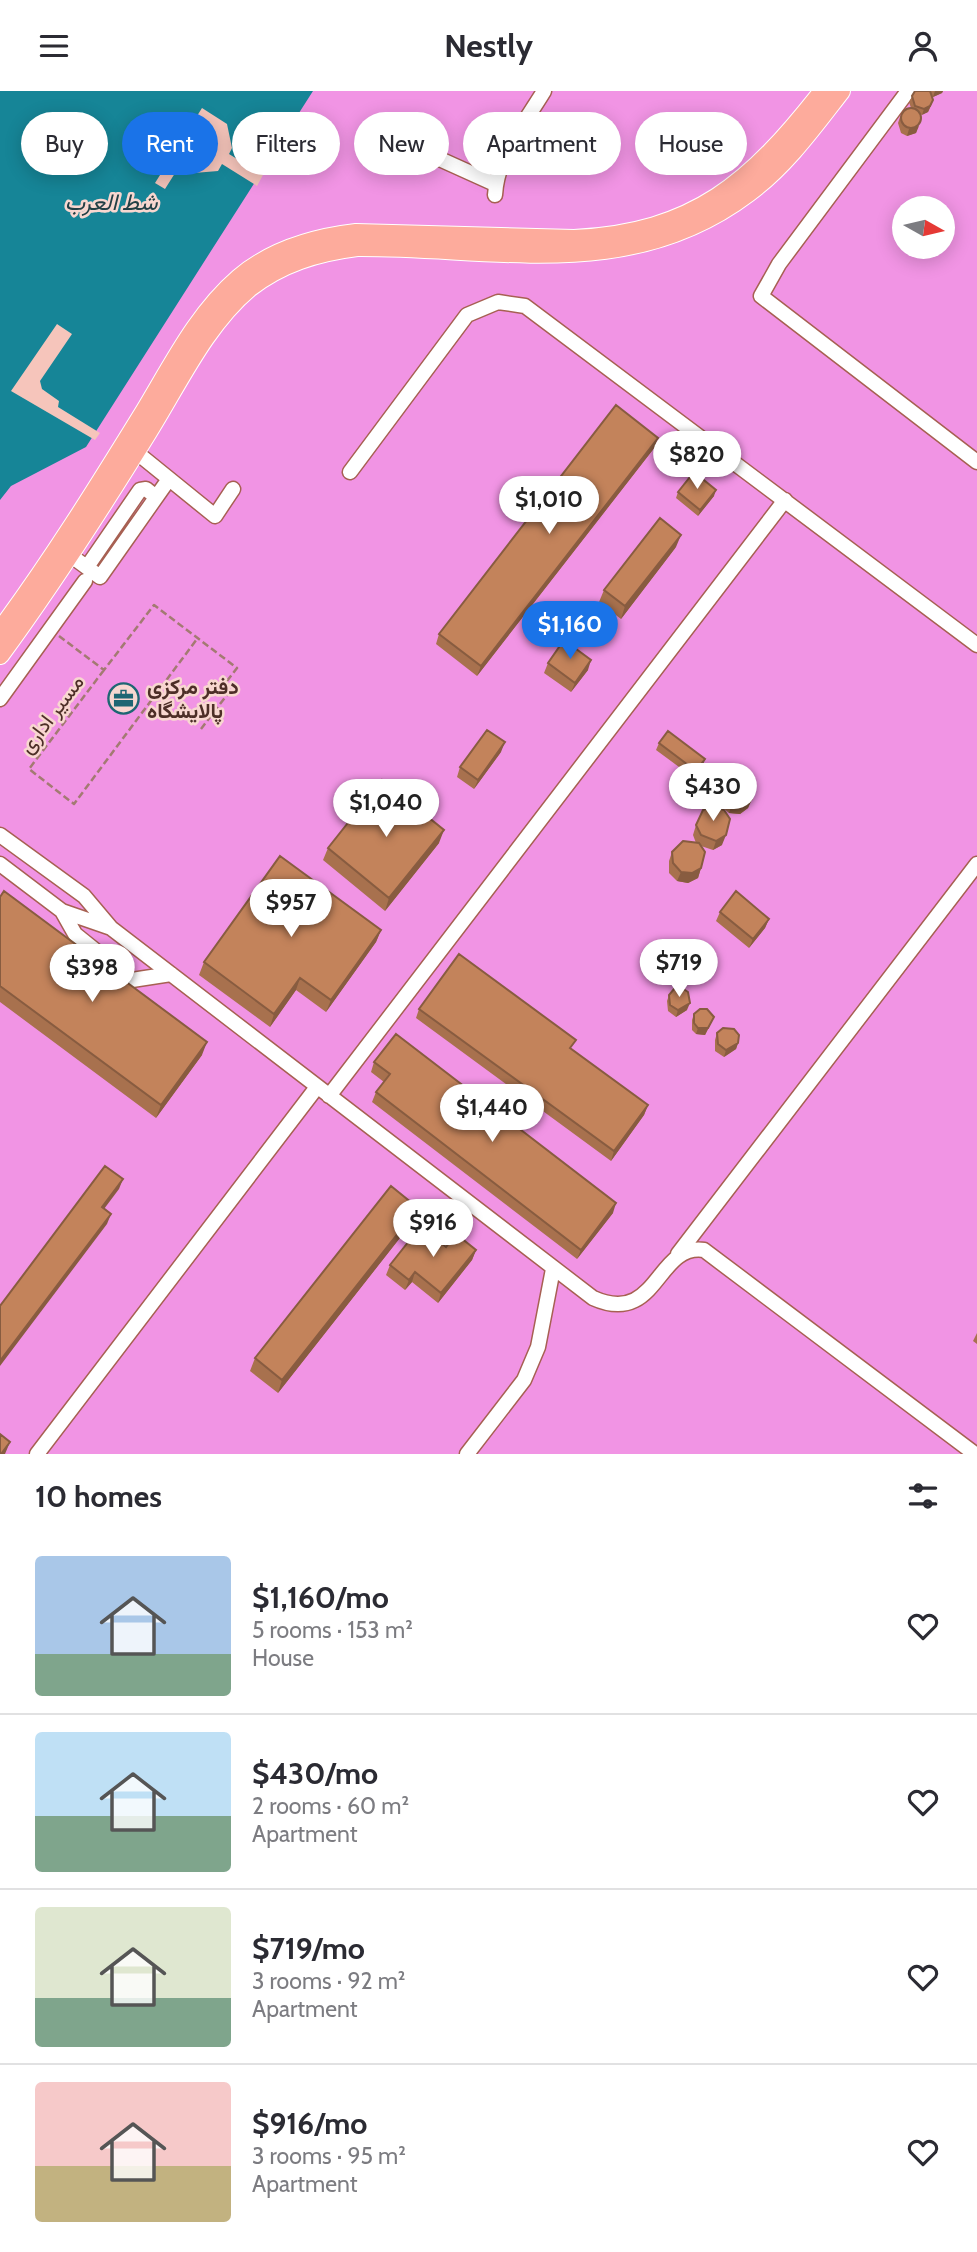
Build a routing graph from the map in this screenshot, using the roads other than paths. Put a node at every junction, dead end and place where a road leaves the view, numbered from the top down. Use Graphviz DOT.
graph roads {
  1 [pos="544,91"];
  2 [pos="823,91"];
  3 [pos="841,91"];
  4 [pos="908,91"];
  5 [pos="449,166"];
  6 [pos="136,452"];
  7 [pos="977,461"];
  8 [pos="350,472"];
  9 [pos="169,479"];
  10 [pos="233,489"];
  11 [pos="785,500"];
  12 [pos="70,555"];
  13 [pos="86,574"];
  14 [pos="0,631"];
  15 [pos="977,645"];
  16 [pos="0,655"];
  17 [pos="0,699"];
  18 [pos="0,835"];
  19 [pos="41,863"];
  20 [pos="0,864"];
  21 [pos="977,864"];
  22 [pos="26,884"];
  23 [pos="62,911"];
  24 [pos="111,927"];
  25 [pos="171,974"];
  26 [pos="323,1092"];
  27 [pos="552,1269"];
  28 [pos="664,1272"];
  29 [pos="956,1449"];
  30 [pos="37,1454"];
  31 [pos="467,1454"];
  32 [pos="975,1454"];
  1 -- 5 [label="street"];
  2 -- 14 [label="main road"];
  3 -- 6 [label="main road"];
  4 -- 7 [label="street"];
  6 -- 9 [label="street"];
  6 -- 12 [label="main road"];
  8 -- 11 [label="street"];
  9 -- 10 [label="street"];
  9 -- 13 [label="street"];
  11 -- 15 [label="street"];
  11 -- 26 [label="street"];
  12 -- 13 [label="street"];
  12 -- 16 [label="main road"];
  13 -- 17 [label="street"];
  18 -- 19 [label="street"];
  19 -- 22 [label="street"];
  19 -- 24 [label="street"];
  20 -- 22 [label="street"];
  21 -- 28 [label="street"];
  22 -- 23 [label="street"];
  23 -- 24 [label="street"];
  23 -- 25 [label="street"];
  24 -- 25 [label="street"];
  25 -- 26 [label="street"];
  26 -- 27 [label="street"];
  26 -- 30 [label="street"];
  27 -- 28 [label="street"];
  27 -- 31 [label="street"];
  28 -- 29 [label="street"];
  29 -- 32 [label="street"];
}
